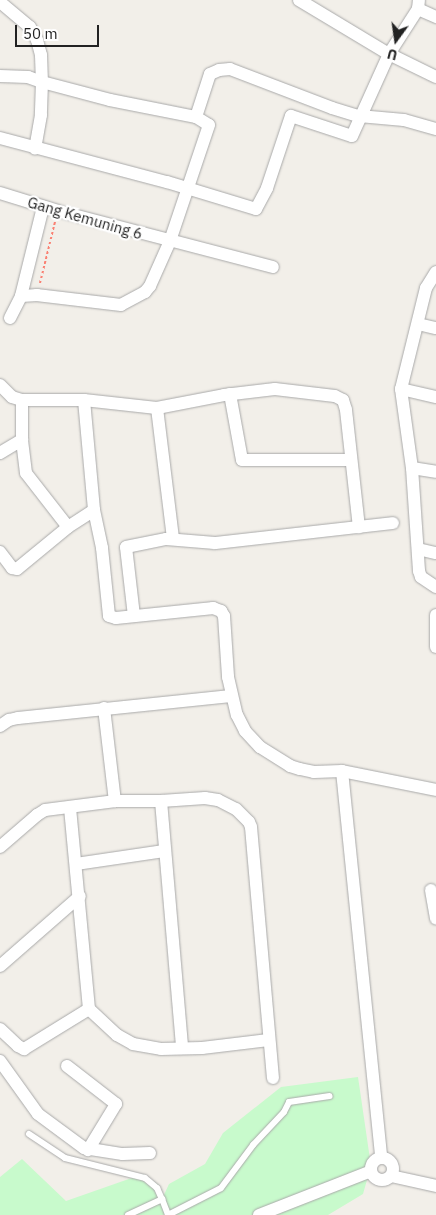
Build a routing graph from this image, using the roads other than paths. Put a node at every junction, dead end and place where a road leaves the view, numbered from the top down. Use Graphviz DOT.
graph roads {
  1 [pos="299,0"];
  2 [pos="0,2"];
  3 [pos="419,4"];
  4 [pos="436,17"];
  5 [pos="389,54"];
  6 [pos="0,76"];
  7 [pos="436,77"];
  8 [pos="42,82"];
  9 [pos="359,116"];
  10 [pos="196,117"];
  11 [pos="436,129"];
  12 [pos="0,138"];
  13 [pos="35,148"];
  14 [pos="187,188"];
  15 [pos="0,193"];
  16 [pos="43,207"];
  17 [pos="170,242"];
  18 [pos="273,268"];
  19 [pos="436,272"];
  20 [pos="21,296"];
  21 [pos="10,318"];
  22 [pos="418,324"];
  23 [pos="436,328"];
  24 [pos="0,385"];
  25 [pos="400,388"];
  26 [pos="230,394"];
  27 [pos="436,396"];
  28 [pos="22,400"];
  29 [pos="84,400"];
  30 [pos="157,408"];
  31 [pos="22,440"];
  32 [pos="0,453"];
  33 [pos="350,460"];
  34 [pos="412,468"];
  35 [pos="436,472"];
  36 [pos="94,510"];
  37 [pos="392,523"];
  38 [pos="68,527"];
  39 [pos="359,527"];
  40 [pos="173,539"];
  41 [pos="126,546"];
  42 [pos="102,548"];
  43 [pos="418,549"];
  44 [pos="0,552"];
  45 [pos="436,553"];
  46 [pos="436,587"];
  47 [pos="436,615"];
  48 [pos="134,616"];
  49 [pos="436,647"];
  50 [pos="231,696"];
  51 [pos="104,708"];
  52 [pos="0,726"];
  53 [pos="342,770"];
  54 [pos="436,790"];
  55 [pos="114,801"];
  56 [pos="161,801"];
  57 [pos="70,808"];
  58 [pos="0,847"];
  59 [pos="164,851"];
  60 [pos="76,864"];
  61 [pos="429,889"];
  62 [pos="80,896"];
  63 [pos="436,919"];
  64 [pos="0,966"];
  65 [pos="89,1010"];
  66 [pos="0,1029"];
  67 [pos="269,1040"];
  68 [pos="182,1048"];
  69 [pos="0,1061"];
  70 [pos="67,1066"];
  71 [pos="273,1078"];
  72 [pos="330,1096"];
  73 [pos="29,1134"];
  74 [pos="88,1150"];
  75 [pos="150,1152"];
  76 [pos="381,1157"];
  77 [pos="371,1172"];
  78 [pos="391,1176"];
  79 [pos="436,1186"];
  80 [pos="162,1199"];
  81 [pos="128,1215"];
  82 [pos="168,1215"];
  83 [pos="259,1215"];
  1 -- 5 [label="street"];
  2 -- 8 [label="street"];
  3 -- 4 [label="street"];
  3 -- 5 [label="street"];
  5 -- 7 [label="street"];
  5 -- 9 [label="street"];
  6 -- 8 [label="street"];
  8 -- 10 [label="street"];
  8 -- 13 [label="street"];
  9 -- 10 [label="street"];
  9 -- 11 [label="street"];
  9 -- 14 [label="street"];
  10 -- 14 [label="street"];
  12 -- 13 [label="street"];
  13 -- 14 [label="street"];
  14 -- 17 [label="street"];
  15 -- 16 [label="street, Gang Kemuning 6"];
  16 -- 17 [label="street, Gang Kemuning 6"];
  16 -- 20 [label="street"];
  17 -- 18 [label="street, Gang Kemuning 6"];
  17 -- 20 [label="street"];
  19 -- 22 [label="street"];
  20 -- 21 [label="street"];
  22 -- 23 [label="street"];
  22 -- 25 [label="street"];
  24 -- 28 [label="street"];
  25 -- 27 [label="street"];
  25 -- 34 [label="street"];
  26 -- 30 [label="street"];
  26 -- 33 [label="street"];
  26 -- 33 [label="street"];
  28 -- 29 [label="street"];
  28 -- 31 [label="street"];
  29 -- 30 [label="street"];
  29 -- 36 [label="street"];
  30 -- 40 [label="street"];
  31 -- 32 [label="street"];
  31 -- 38 [label="street"];
  33 -- 39 [label="street"];
  34 -- 35 [label="street"];
  34 -- 43 [label="street"];
  36 -- 38 [label="street"];
  36 -- 42 [label="street"];
  37 -- 39 [label="street"];
  38 -- 44 [label="street"];
  39 -- 40 [label="street"];
  40 -- 41 [label="street"];
  41 -- 42 [label="street"];
  41 -- 48 [label="street"];
  42 -- 48 [label="street"];
  43 -- 45 [label="street"];
  43 -- 46 [label="street"];
  47 -- 49 [label="street"];
  48 -- 50 [label="street"];
  50 -- 51 [label="street"];
  50 -- 53 [label="street"];
  51 -- 52 [label="street"];
  51 -- 55 [label="street"];
  53 -- 54 [label="street"];
  53 -- 76 [label="street"];
  55 -- 56 [label="street"];
  55 -- 57 [label="street"];
  56 -- 59 [label="street"];
  56 -- 67 [label="street"];
  57 -- 58 [label="street"];
  57 -- 60 [label="street"];
  59 -- 60 [label="street"];
  59 -- 68 [label="street"];
  60 -- 62 [label="street"];
  61 -- 63 [label="street"];
  62 -- 64 [label="street"];
  62 -- 65 [label="street"];
  65 -- 66 [label="street"];
  65 -- 68 [label="street"];
  67 -- 68 [label="street"];
  67 -- 71 [label="street"];
  69 -- 74 [label="street"];
  70 -- 74 [label="street"];
  72 -- 82 [label="lane"];
  73 -- 80 [label="lane"];
  74 -- 75 [label="street"];
  76 -- 77 [label="street"];
  76 -- 78 [label="street"];
  77 -- 78 [label="street"];
  77 -- 83 [label="street"];
  78 -- 79 [label="street"];
  80 -- 81 [label="lane"];
  80 -- 82 [label="lane"];
}
